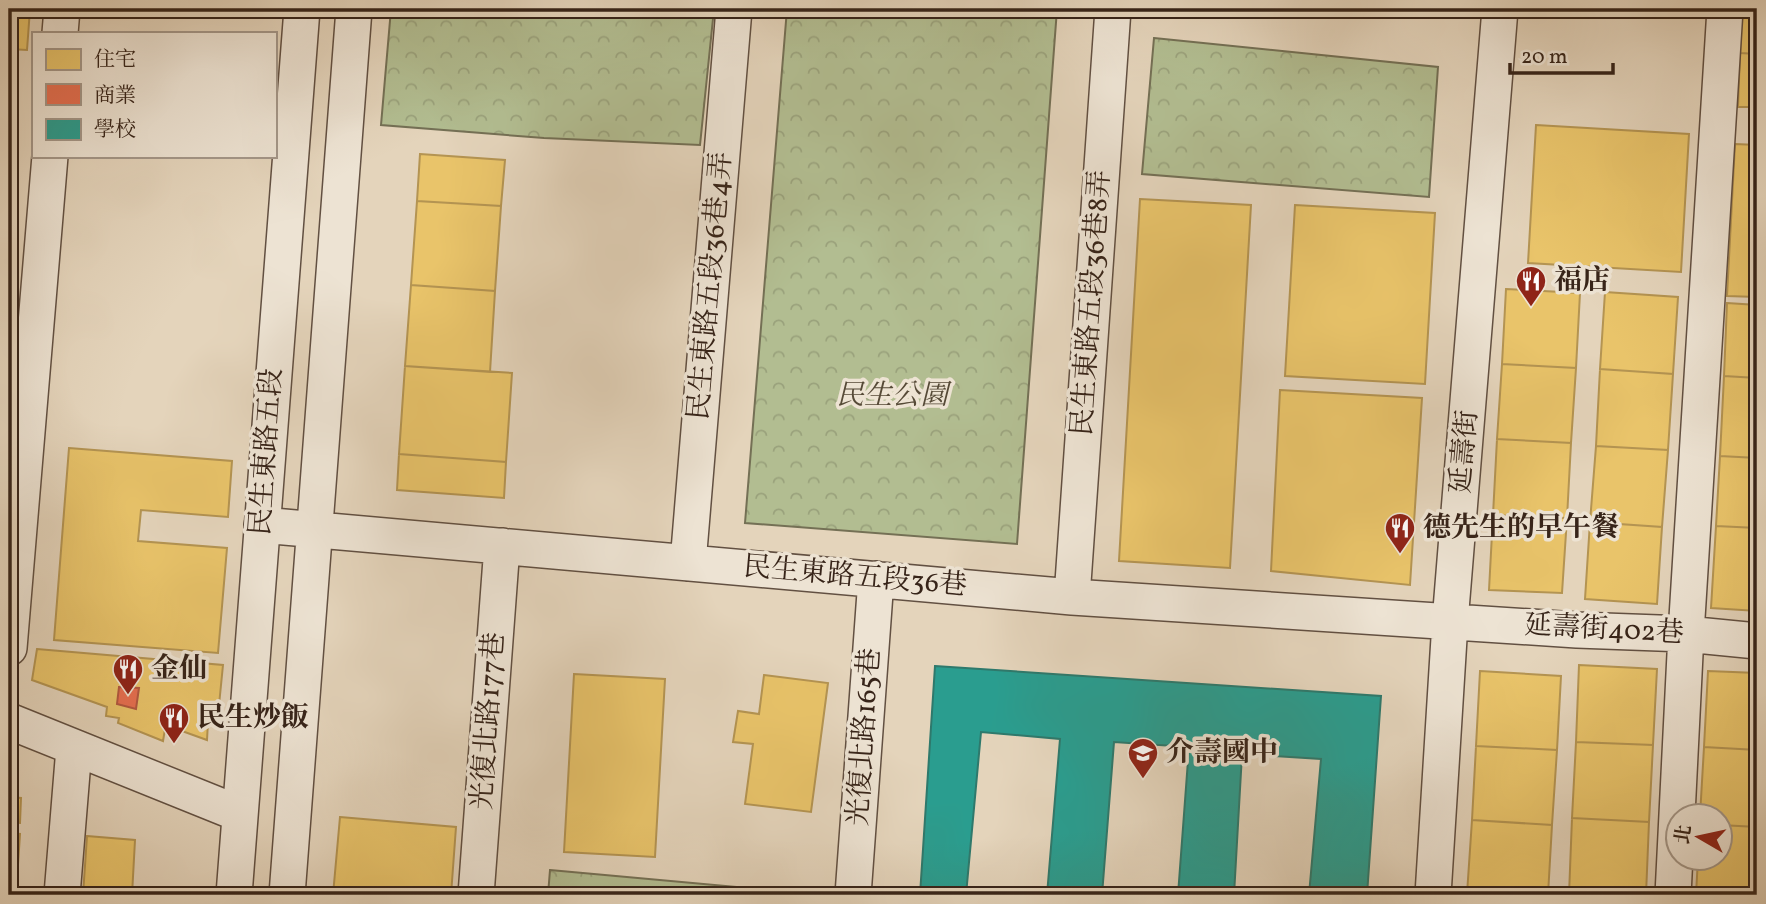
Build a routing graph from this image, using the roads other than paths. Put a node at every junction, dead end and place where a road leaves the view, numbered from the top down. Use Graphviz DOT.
graph roads {
  1 [pos="62,9"];
  2 [pos="302,9"];
  3 [pos="354,9"];
  4 [pos="734,9"];
  5 [pos="1113,9"];
  6 [pos="1500,9"];
  7 [pos="1725,9"];
  8 [pos="60,32"];
  9 [pos="50,158"];
  10 [pos="262,525"];
  11 [pos="315,530"];
  12 [pos="502,546"];
  13 [pos="688,563"];
  14 [pos="876,579"];
  15 [pos="1072,597"];
  16 [pos="1450,622"];
  17 [pos="1686,634"];
  18 [pos="1757,641"];
  19 [pos="9,648"];
  20 [pos="9,721"];
  21 [pos="74,748"];
  22 [pos="240,814"];
  23 [pos="62,895"];
  24 [pos="234,895"];
  25 [pos="286,895"];
  26 [pos="476,895"];
  27 [pos="853,895"];
  28 [pos="1433,895"];
  29 [pos="1673,895"];
  1 -- 8 [label="street"];
  2 -- 10 [label="street, 民生東路五段"];
  3 -- 11 [label="street, 民生東路五段"];
  4 -- 13 [label="street, 民生東路五段36巷4弄"];
  5 -- 15 [label="street, 民生東路五段36巷8弄"];
  6 -- 16 [label="street, 延壽街"];
  7 -- 17 [label="street"];
  9 -- 19 [label="street"];
  10 -- 11 [label="street, 民生東路五段36巷"];
  10 -- 22 [label="street, 民生東路五段"];
  11 -- 12 [label="street, 民生東路五段36巷"];
  11 -- 25 [label="street, 民生東路五段"];
  12 -- 13 [label="street, 民生東路五段36巷"];
  12 -- 26 [label="street, 光復北路177巷"];
  13 -- 14 [label="street, 民生東路五段36巷"];
  14 -- 15 [label="street, 民生東路五段36巷"];
  14 -- 27 [label="street, 光復北路165巷"];
  15 -- 16 [label="street, 民生東路五段36巷"];
  16 -- 17 [label="street, 延壽街402巷"];
  16 -- 28 [label="street, 延壽街"];
  17 -- 18 [label="street, 延壽街402巷"];
  17 -- 29 [label="street"];
  20 -- 21 [label="street"];
  21 -- 22 [label="street"];
  21 -- 23 [label="street"];
  22 -- 24 [label="street, 民生東路五段"];
}
